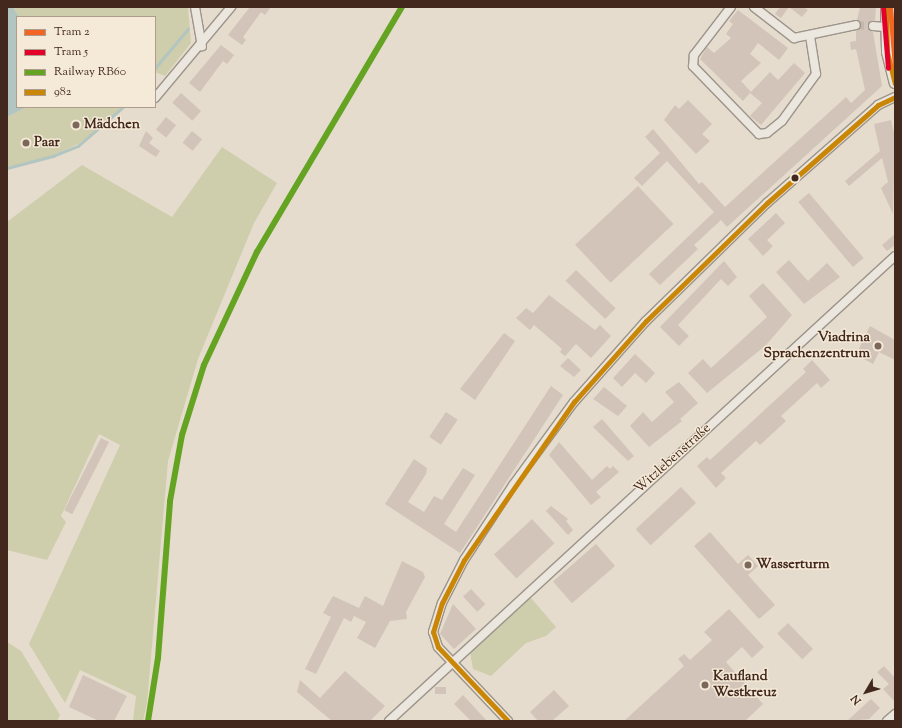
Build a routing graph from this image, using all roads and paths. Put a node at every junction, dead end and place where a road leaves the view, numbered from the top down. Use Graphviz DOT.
graph roads {
  1 [pos="195,7"];
  2 [pos="231,7"];
  3 [pos="732,7"];
  4 [pos="754,7"];
  5 [pos="886,7"];
  6 [pos="856,26"];
  7 [pos="873,26"];
  8 [pos="890,28"];
  9 [pos="810,36"];
  10 [pos="202,46"];
  11 [pos="895,83"];
  12 [pos="156,97"];
  13 [pos="895,98"];
  14 [pos="895,256"];
  15 [pos="451,662"];
  16 [pos="895,714"];
  17 [pos="389,721"];
  18 [pos="508,721"];
  19 [pos="887,721"];
  1 -- 10 [label="street"];
  2 -- 10 [label="street"];
  3 -- 9 [label="street"];
  4 -- 9 [label="street"];
  5 -- 8 [label="street"];
  6 -- 9 [label="street"];
  7 -- 8 [label="street"];
  8 -- 11 [label="street"];
  10 -- 12 [label="street"];
  13 -- 15 [label="street"];
  14 -- 15 [label="street, Witzlebenstraße"];
  15 -- 17 [label="street, Witzlebenstraße"];
  15 -- 18 [label="street"];
  16 -- 19 [label="street"];
}
